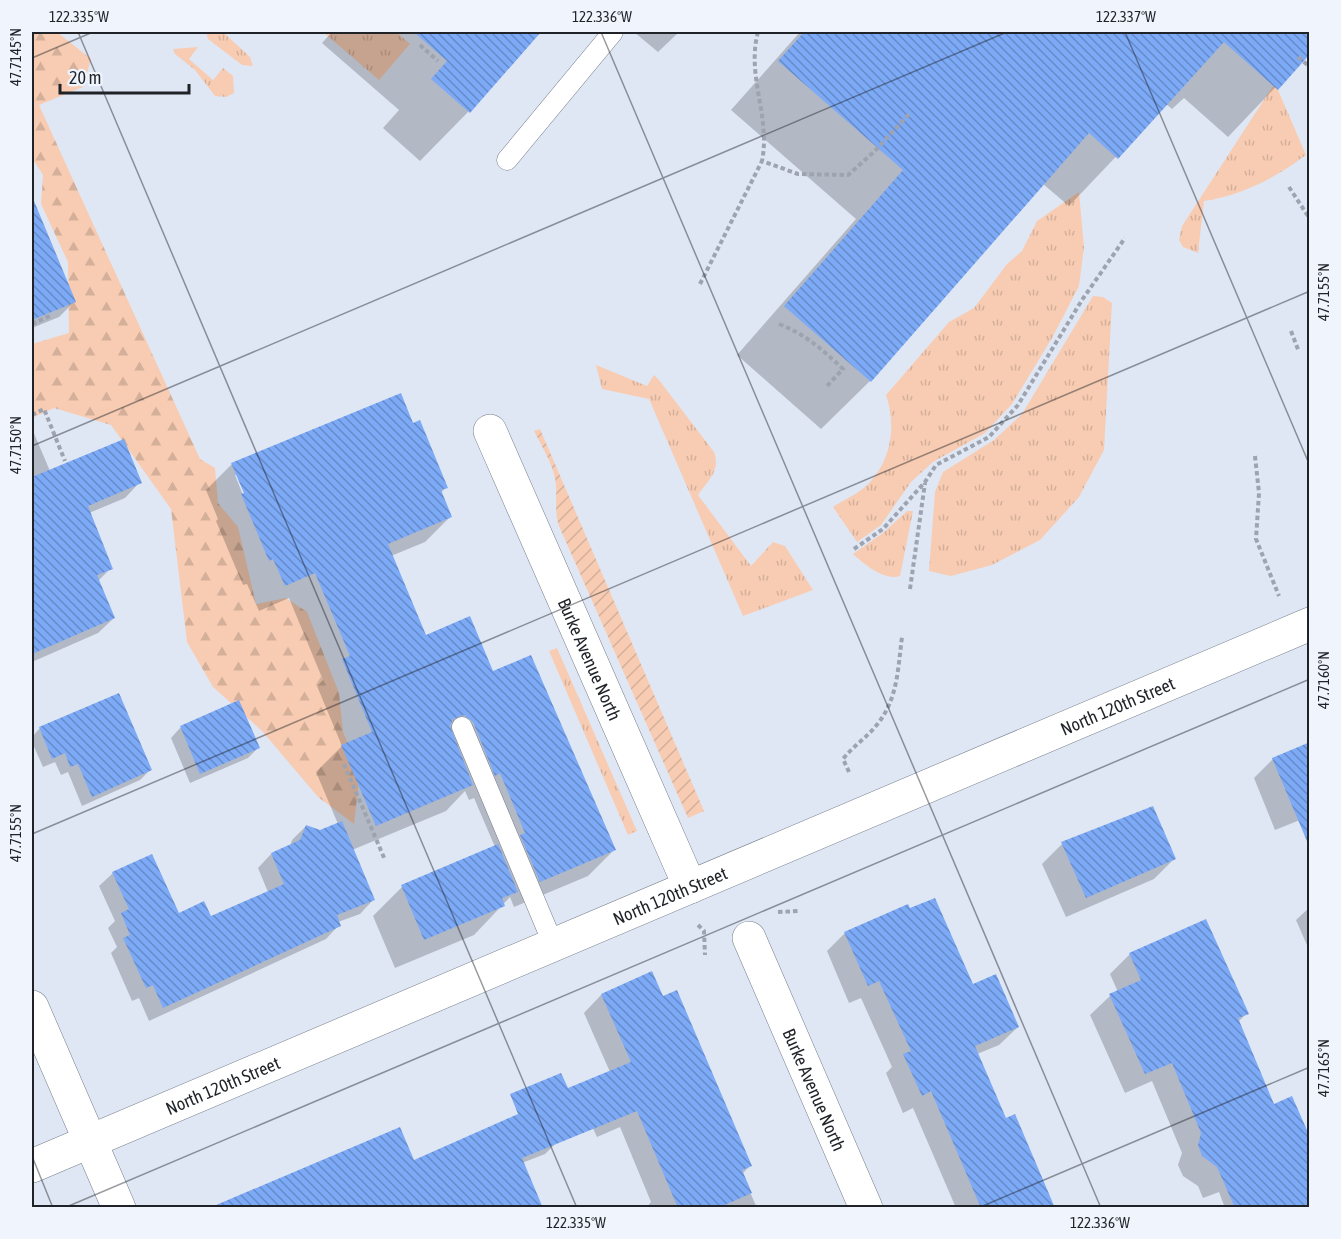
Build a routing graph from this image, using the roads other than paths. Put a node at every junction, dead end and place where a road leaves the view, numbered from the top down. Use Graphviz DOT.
graph roads {
  1 [pos="613,32"];
  2 [pos="507,160"];
  3 [pos="490,431"];
  4 [pos="1310,624"];
  5 [pos="462,727"];
  6 [pos="690,902"];
  7 [pos="749,938"];
  8 [pos="554,946"];
  9 [pos="32,1007"];
  10 [pos="90,1141"];
  11 [pos="32,1166"];
  12 [pos="119,1208"];
  13 [pos="866,1208"];
  1 -- 2 [label="lane"];
  3 -- 6 [label="street, Burke Avenue North"];
  4 -- 6 [label="street, North 120th Street"];
  5 -- 8 [label="lane"];
  6 -- 8 [label="street, North 120th Street"];
  7 -- 13 [label="street, Burke Avenue North"];
  8 -- 10 [label="street, North 120th Street"];
  9 -- 10 [label="street"];
  10 -- 11 [label="street, North 120th Street"];
  10 -- 12 [label="street"];
}
